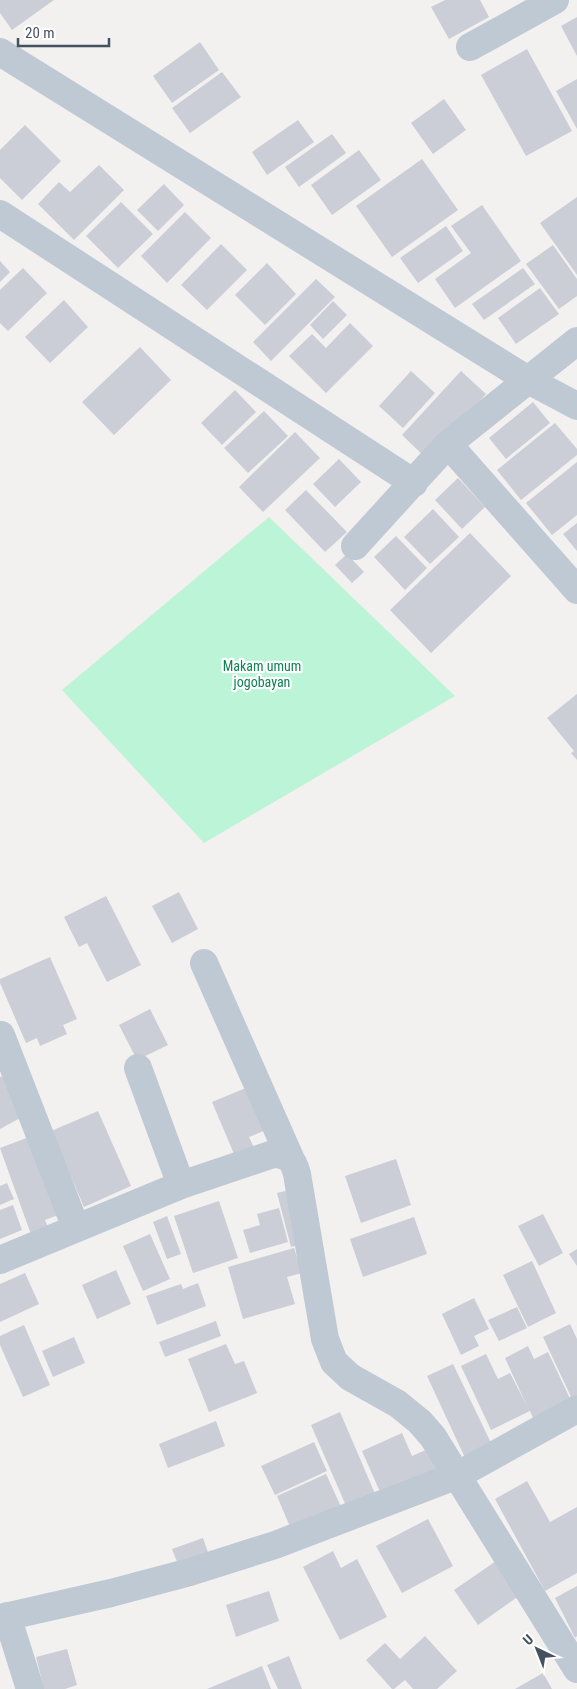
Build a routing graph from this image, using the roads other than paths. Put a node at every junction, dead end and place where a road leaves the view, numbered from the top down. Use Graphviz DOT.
graph roads {
  1 [pos="555,0"];
  2 [pos="470,47"];
  3 [pos="0,52"];
  4 [pos="0,214"];
  5 [pos="577,342"];
  6 [pos="528,380"];
  7 [pos="577,406"];
  8 [pos="448,444"];
  9 [pos="414,483"];
  10 [pos="355,546"];
  11 [pos="577,590"];
  12 [pos="204,963"];
  13 [pos="1,1035"];
  14 [pos="138,1068"];
  15 [pos="291,1160"];
  16 [pos="182,1184"];
  17 [pos="76,1228"];
  18 [pos="0,1260"];
  19 [pos="577,1409"];
  20 [pos="458,1475"];
  21 [pos="4,1617"];
  22 [pos="577,1669"];
  23 [pos="30,1689"];
  1 -- 2 [label="street"];
  3 -- 6 [label="street"];
  4 -- 9 [label="street"];
  5 -- 6 [label="street"];
  6 -- 7 [label="street"];
  6 -- 8 [label="street"];
  8 -- 9 [label="street"];
  8 -- 11 [label="street"];
  9 -- 10 [label="street"];
  12 -- 15 [label="street"];
  13 -- 17 [label="street"];
  14 -- 16 [label="street"];
  15 -- 16 [label="street"];
  15 -- 20 [label="street"];
  16 -- 17 [label="street"];
  17 -- 18 [label="street"];
  19 -- 20 [label="street"];
  20 -- 21 [label="street"];
  20 -- 22 [label="street"];
  21 -- 23 [label="street"];
}
